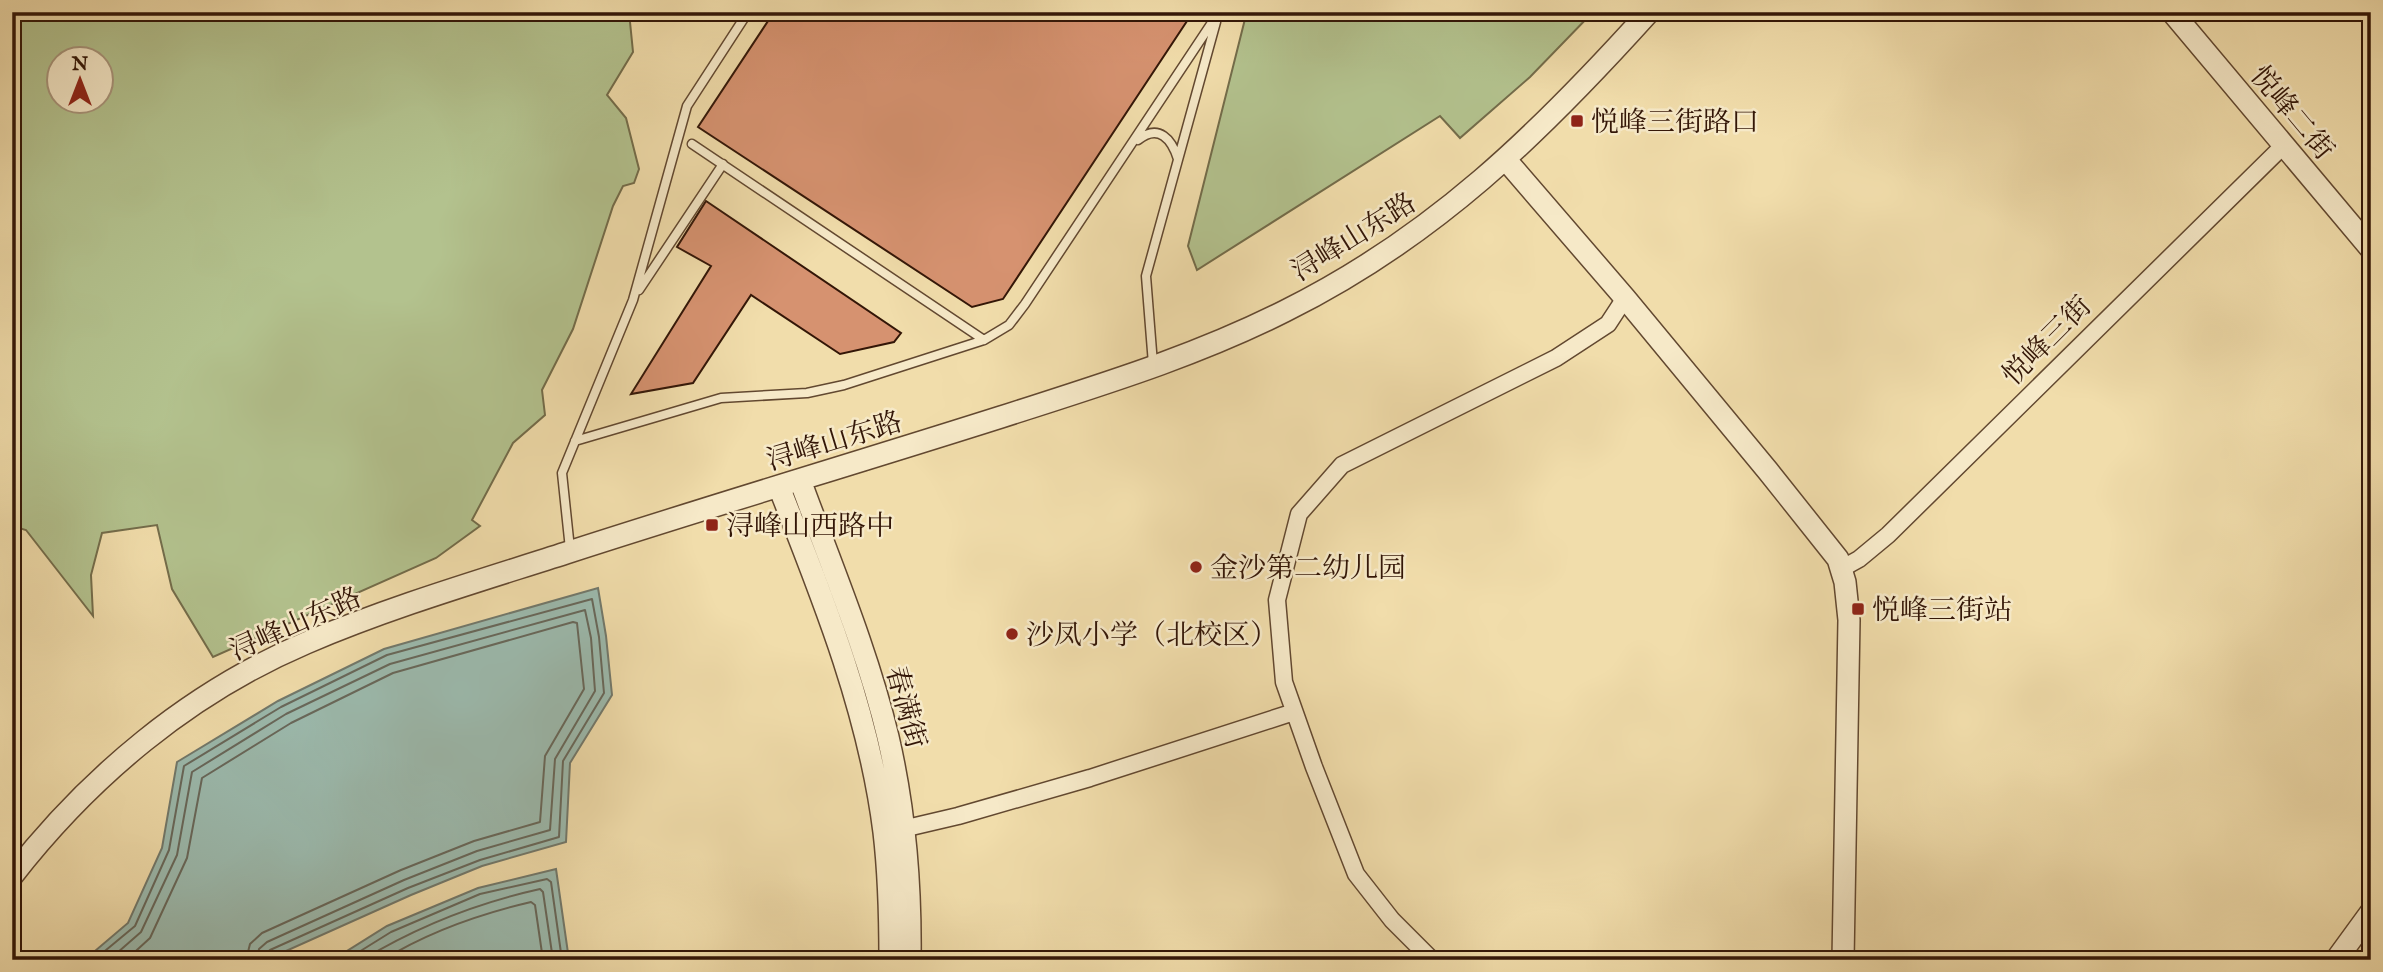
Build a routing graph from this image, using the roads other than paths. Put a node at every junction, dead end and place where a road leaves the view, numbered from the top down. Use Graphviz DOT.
graph roads {
  1 [pos="748,12"];
  2 [pos="1649,12"];
  3 [pos="2172,12"];
  4 [pos="1219,13"];
  5 [pos="692,144"];
  6 [pos="2284,145"];
  7 [pos="1131,146"];
  8 [pos="1178,159"];
  9 [pos="1506,160"];
  10 [pos="723,164"];
  11 [pos="2371,248"];
  12 [pos="1625,298"];
  13 [pos="633,300"];
  14 [pos="984,340"];
  15 [pos="1153,367"];
  16 [pos="575,441"];
  17 [pos="800,480"];
  18 [pos="779,487"];
  19 [pos="570,552"];
  20 [pos="1841,569"];
  21 [pos="1294,712"];
  22 [pos="894,831"];
  23 [pos="12,876"];
  24 [pos="2371,912"];
  25 [pos="890,960"];
  26 [pos="910,960"];
  27 [pos="1432,960"];
  28 [pos="1843,960"];
  29 [pos="2336,960"];
  1 -- 13 [label="lane"];
  2 -- 9 [label="street, 浔峰山东路"];
  3 -- 6 [label="street, 悦峰二街"];
  4 -- 7 [label="lane"];
  4 -- 8 [label="lane"];
  5 -- 10 [label="lane"];
  6 -- 11 [label="street, 悦峰二街"];
  6 -- 20 [label="street, 悦峰三街"];
  7 -- 8 [label="lane"];
  7 -- 14 [label="lane"];
  8 -- 15 [label="lane"];
  9 -- 12 [label="street"];
  9 -- 15 [label="street, 浔峰山东路"];
  10 -- 13 [label="lane"];
  10 -- 14 [label="lane"];
  12 -- 20 [label="street"];
  12 -- 21 [label="street"];
  13 -- 16 [label="lane"];
  14 -- 16 [label="lane"];
  15 -- 17 [label="street, 浔峰山东路"];
  16 -- 19 [label="lane"];
  17 -- 18 [label="street, 浔峰山东路"];
  17 -- 22 [label="street, 春满街"];
  18 -- 19 [label="street, 浔峰山东路"];
  18 -- 22 [label="street, 春满街"];
  19 -- 23 [label="street, 浔峰山东路"];
  20 -- 28 [label="street"];
  21 -- 22 [label="street"];
  21 -- 27 [label="street"];
  22 -- 25 [label="street, 春满街"];
  22 -- 26 [label="street, 春满街"];
  24 -- 29 [label="street"];
}
